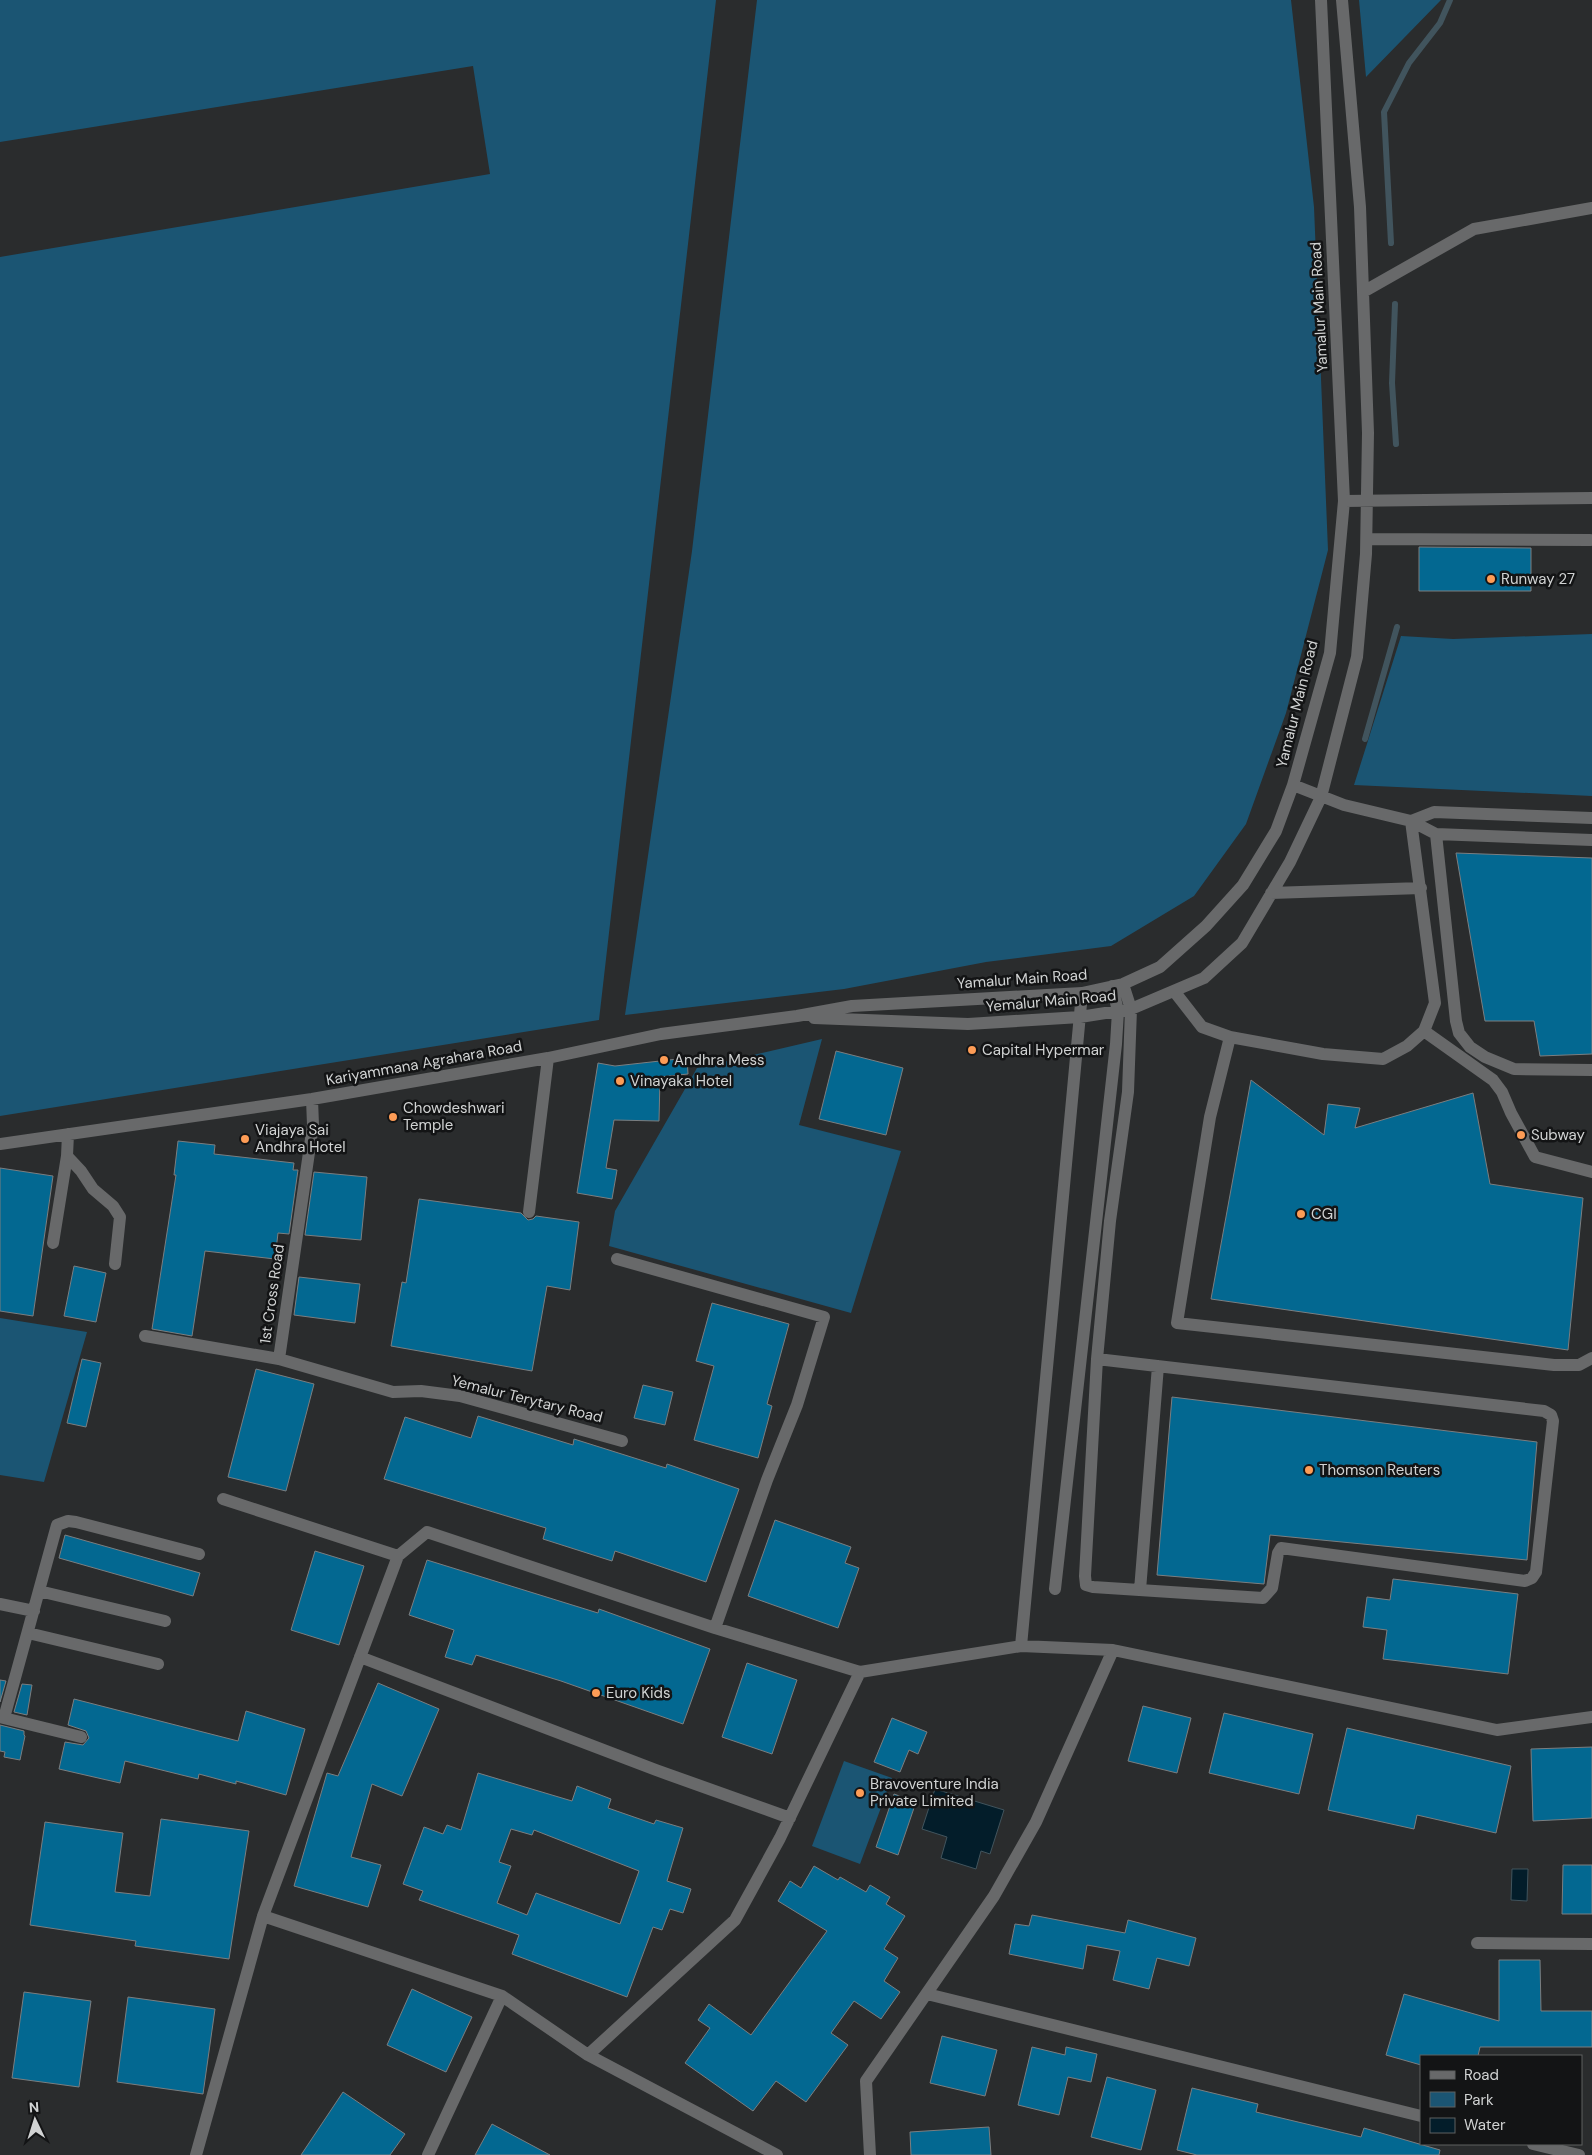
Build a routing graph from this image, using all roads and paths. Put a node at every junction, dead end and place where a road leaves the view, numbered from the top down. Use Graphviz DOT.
graph roads {
  1 [pos="1321,0"];
  2 [pos="1342,0"];
  3 [pos="1592,208"];
  4 [pos="1363,292"];
  5 [pos="1592,498"];
  6 [pos="1344,501"];
  7 [pos="1368,501"];
  8 [pos="1367,539"];
  9 [pos="1590,540"];
  10 [pos="1293,784"];
  11 [pos="1321,797"];
  12 [pos="1592,818"];
  13 [pos="1411,820"];
  14 [pos="1436,834"];
  15 [pos="1592,840"];
  16 [pos="1421,888"];
  17 [pos="1271,893"];
  18 [pos="1117,985"];
  19 [pos="1174,991"];
  20 [pos="1082,993"];
  21 [pos="852,1006"];
  22 [pos="1131,1009"];
  23 [pos="1118,1011"];
  24 [pos="797,1016"];
  25 [pos="1080,1017"];
  26 [pos="1424,1031"];
  27 [pos="1230,1037"];
  28 [pos="548,1058"];
  29 [pos="1592,1070"];
  30 [pos="312,1099"];
  31 [pos="68,1134"];
  32 [pos="0,1144"];
  33 [pos="67,1156"];
  34 [pos="1592,1172"];
  35 [pos="529,1212"];
  36 [pos="54,1243"];
  37 [pos="617,1259"];
  38 [pos="115,1264"];
  39 [pos="145,1336"];
  40 [pos="1592,1358"];
  41 [pos="279,1359"];
  42 [pos="1097,1359"];
  43 [pos="1158,1366"];
  44 [pos="622,1440"];
  45 [pos="223,1499"];
  46 [pos="199,1554"];
  47 [pos="398,1556"];
  48 [pos="1055,1589"];
  49 [pos="1140,1590"];
  50 [pos="39,1591"];
  51 [pos="0,1604"];
  52 [pos="34,1611"];
  53 [pos="165,1621"];
  54 [pos="715,1628"];
  55 [pos="28,1633"];
  56 [pos="1021,1646"];
  57 [pos="1113,1650"];
  58 [pos="360,1657"];
  59 [pos="158,1664"];
  60 [pos="860,1672"];
  61 [pos="1592,1717"];
  62 [pos="2,1718"];
  63 [pos="81,1737"];
  64 [pos="790,1818"];
  65 [pos="262,1916"];
  66 [pos="1477,1943"];
  67 [pos="1592,1944"];
  68 [pos="927,1994"];
  69 [pos="502,1996"];
  70 [pos="588,2055"];
  71 [pos="1420,2116"];
  72 [pos="1537,2145"];
  73 [pos="196,2155"];
  74 [pos="428,2155"];
  75 [pos="777,2155"];
  76 [pos="870,2155"];
  77 [pos="1579,2155"];
  1 -- 6 [label="street, Yamalur Main Road"];
  2 -- 4 [label="street"];
  3 -- 4 [label="street"];
  4 -- 7 [label="street"];
  5 -- 7 [label="street"];
  6 -- 7 [label="street"];
  6 -- 10 [label="street, Yamalur Main Road"];
  7 -- 8 [label="street"];
  8 -- 9 [label="street"];
  8 -- 11 [label="street"];
  10 -- 11 [label="street"];
  10 -- 18 [label="street, Yamalur Main Road"];
  11 -- 13 [label="street"];
  11 -- 17 [label="street, Yemalur Main Road"];
  12 -- 13 [label="street"];
  13 -- 14 [label="street"];
  13 -- 16 [label="street"];
  14 -- 15 [label="street"];
  14 -- 29 [label="street"];
  16 -- 17 [label="street"];
  16 -- 26 [label="street"];
  17 -- 19 [label="street, Yemalur Main Road"];
  18 -- 20 [label="street, Yamalur Main Road"];
  18 -- 22 [label="street"];
  18 -- 23 [label="street"];
  19 -- 22 [label="street, Yemalur Main Road"];
  19 -- 27 [label="street"];
  20 -- 21 [label="street, Yamalur Main Road"];
  20 -- 25 [label="street"];
  21 -- 24 [label="street, Kariyammana Agrahara Road"];
  22 -- 23 [label="street, Yemalur Main Road"];
  22 -- 42 [label="street"];
  23 -- 25 [label="street, Yemalur Main Road"];
  23 -- 48 [label="street"];
  24 -- 25 [label="street, Yemalur Main Road"];
  24 -- 28 [label="street, Kariyammana Agrahara Road"];
  25 -- 56 [label="street"];
  26 -- 27 [label="street"];
  26 -- 34 [label="street"];
  27 -- 40 [label="street"];
  28 -- 30 [label="street, Kariyammana Agrahara Road"];
  28 -- 35 [label="street"];
  30 -- 31 [label="street, Kariyammana Agrahara Road"];
  30 -- 41 [label="street, 1st Cross Road"];
  31 -- 32 [label="street, Kariyammana Agrahara Road"];
  31 -- 33 [label="street"];
  33 -- 36 [label="street"];
  33 -- 38 [label="street"];
  37 -- 54 [label="street"];
  39 -- 41 [label="street, 1st Cross Road"];
  41 -- 44 [label="street, Yemalur Terytary Road"];
  42 -- 43 [label="street"];
  42 -- 49 [label="street"];
  43 -- 49 [label="street"];
  43 -- 49 [label="street"];
  45 -- 47 [label="street"];
  46 -- 50 [label="street"];
  47 -- 54 [label="street"];
  47 -- 58 [label="street"];
  50 -- 52 [label="street"];
  50 -- 53 [label="street"];
  51 -- 52 [label="street"];
  52 -- 55 [label="street"];
  54 -- 60 [label="street"];
  55 -- 59 [label="street"];
  55 -- 62 [label="street"];
  56 -- 57 [label="street"];
  56 -- 60 [label="street"];
  57 -- 61 [label="street"];
  57 -- 68 [label="street"];
  58 -- 64 [label="street"];
  58 -- 65 [label="street"];
  60 -- 64 [label="street"];
  62 -- 63 [label="street"];
  64 -- 70 [label="street"];
  65 -- 69 [label="street"];
  65 -- 73 [label="street"];
  66 -- 67 [label="street"];
  68 -- 71 [label="street"];
  68 -- 76 [label="street"];
  69 -- 70 [label="street"];
  69 -- 74 [label="street"];
  70 -- 75 [label="street"];
  72 -- 77 [label="street"];
}
